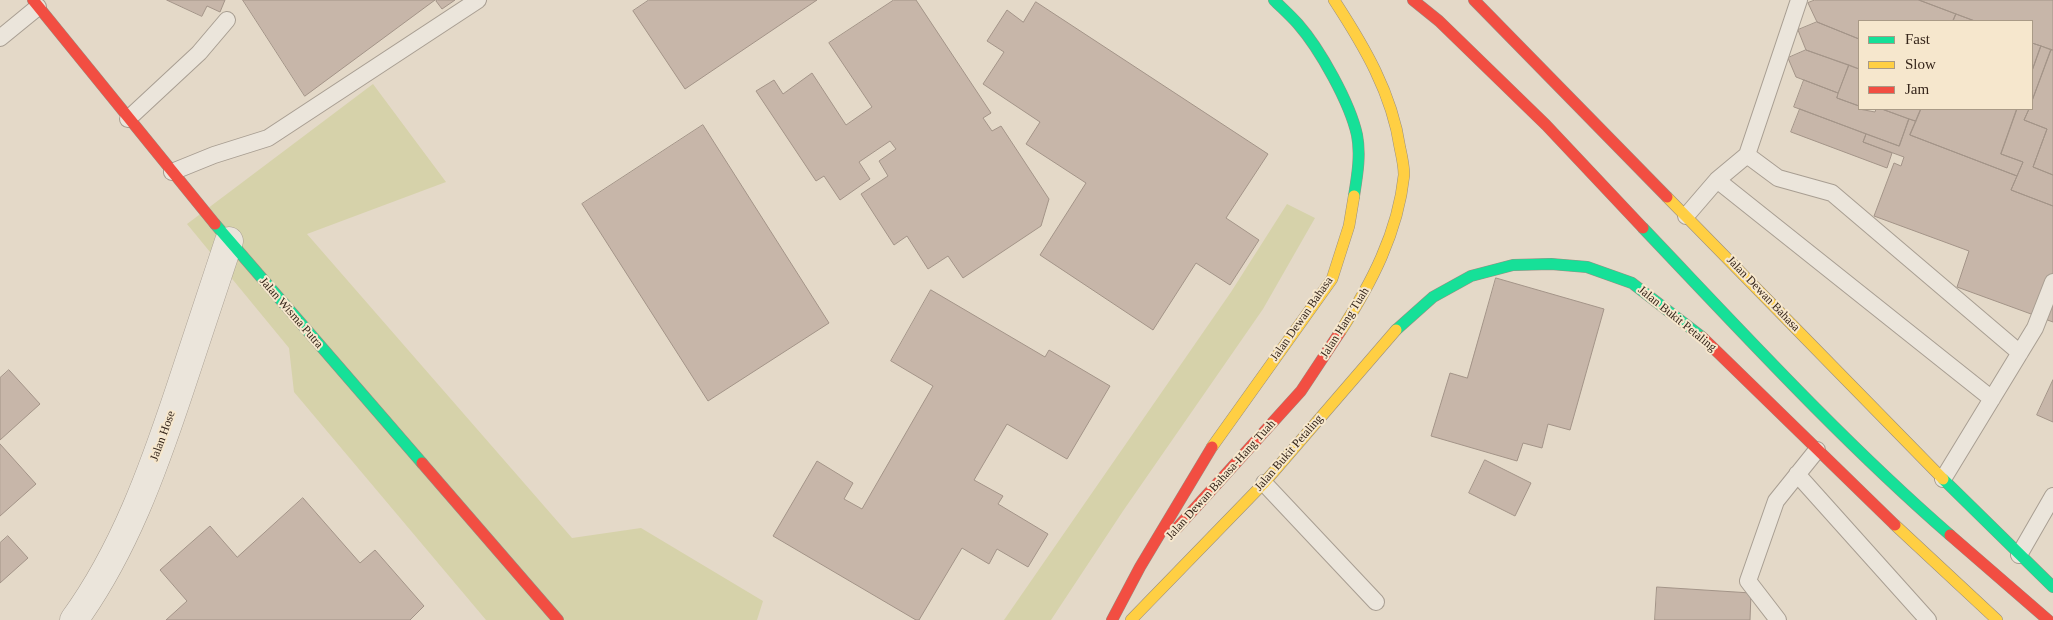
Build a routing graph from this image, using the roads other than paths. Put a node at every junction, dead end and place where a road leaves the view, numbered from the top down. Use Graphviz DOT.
graph roads {
  1 [pos="478,0"];
  2 [pos="1274,0"];
  3 [pos="1334,0"];
  4 [pos="1414,0"];
  5 [pos="1474,0"];
  6 [pos="1798,0"];
  7 [pos="35,3"];
  8 [pos="227,20"];
  9 [pos="0,38"];
  10 [pos="128,119"];
  11 [pos="1747,155"];
  12 [pos="172,172"];
  13 [pos="1718,180"];
  14 [pos="1686,216"];
  15 [pos="229,241"];
  16 [pos="2053,282"];
  17 [pos="2020,353"];
  18 [pos="1300,391"];
  19 [pos="1992,399"];
  20 [pos="1817,450"];
  21 [pos="1797,474"];
  22 [pos="1943,479"];
  23 [pos="1264,483"];
  24 [pos="2053,496"];
  25 [pos="1913,503"];
  26 [pos="2020,555"];
  27 [pos="1963,562"];
  28 [pos="1140,567"];
  29 [pos="2053,587"];
  30 [pos="1376,602"];
  31 [pos="74,620"];
  32 [pos="558,620"];
  33 [pos="1112,620"];
  34 [pos="1131,620"];
  35 [pos="1778,620"];
  36 [pos="1928,620"];
  37 [pos="1997,620"];
  38 [pos="2048,620"];
  1 -- 12 [label="lane"];
  2 -- 28 [label="main road, Jalan Dewan Bahasa"];
  3 -- 18 [label="main road, Jalan Hang Tuah"];
  4 -- 25 [label="main road"];
  5 -- 14 [label="main road, Jalan Dewan Bahasa"];
  6 -- 11 [label="lane"];
  7 -- 9 [label="lane"];
  7 -- 10 [label="main road, Jalan Wisma Putra"];
  8 -- 10 [label="lane"];
  10 -- 12 [label="main road, Jalan Wisma Putra"];
  11 -- 13 [label="lane"];
  11 -- 17 [label="lane"];
  12 -- 15 [label="main road, Jalan Wisma Putra"];
  13 -- 14 [label="lane"];
  13 -- 19 [label="lane"];
  14 -- 22 [label="main road, Jalan Dewan Bahasa"];
  15 -- 31 [label="street, Jalan Hose"];
  15 -- 32 [label="main road, Jalan Wisma Putra"];
  16 -- 17 [label="lane"];
  17 -- 19 [label="lane"];
  18 -- 28 [label="main road, Jalan Dewan Bahasa-Hang Tuah"];
  19 -- 22 [label="lane"];
  20 -- 21 [label="lane"];
  20 -- 23 [label="main road, Jalan Bukit Petaling"];
  20 -- 37 [label="main road, Jalan Bukit Petaling"];
  21 -- 35 [label="lane"];
  21 -- 36 [label="lane"];
  22 -- 26 [label="main road, Jalan Dewan Bahasa"];
  23 -- 30 [label="lane"];
  23 -- 34 [label="main road, Jalan Bukit Petaling"];
  24 -- 26 [label="lane"];
  25 -- 27 [label="main road"];
  25 -- 38 [label="main road"];
  26 -- 29 [label="main road, Jalan Dewan Bahasa"];
  28 -- 33 [label="main road, Jalan Dewan Bahasa"];
}
